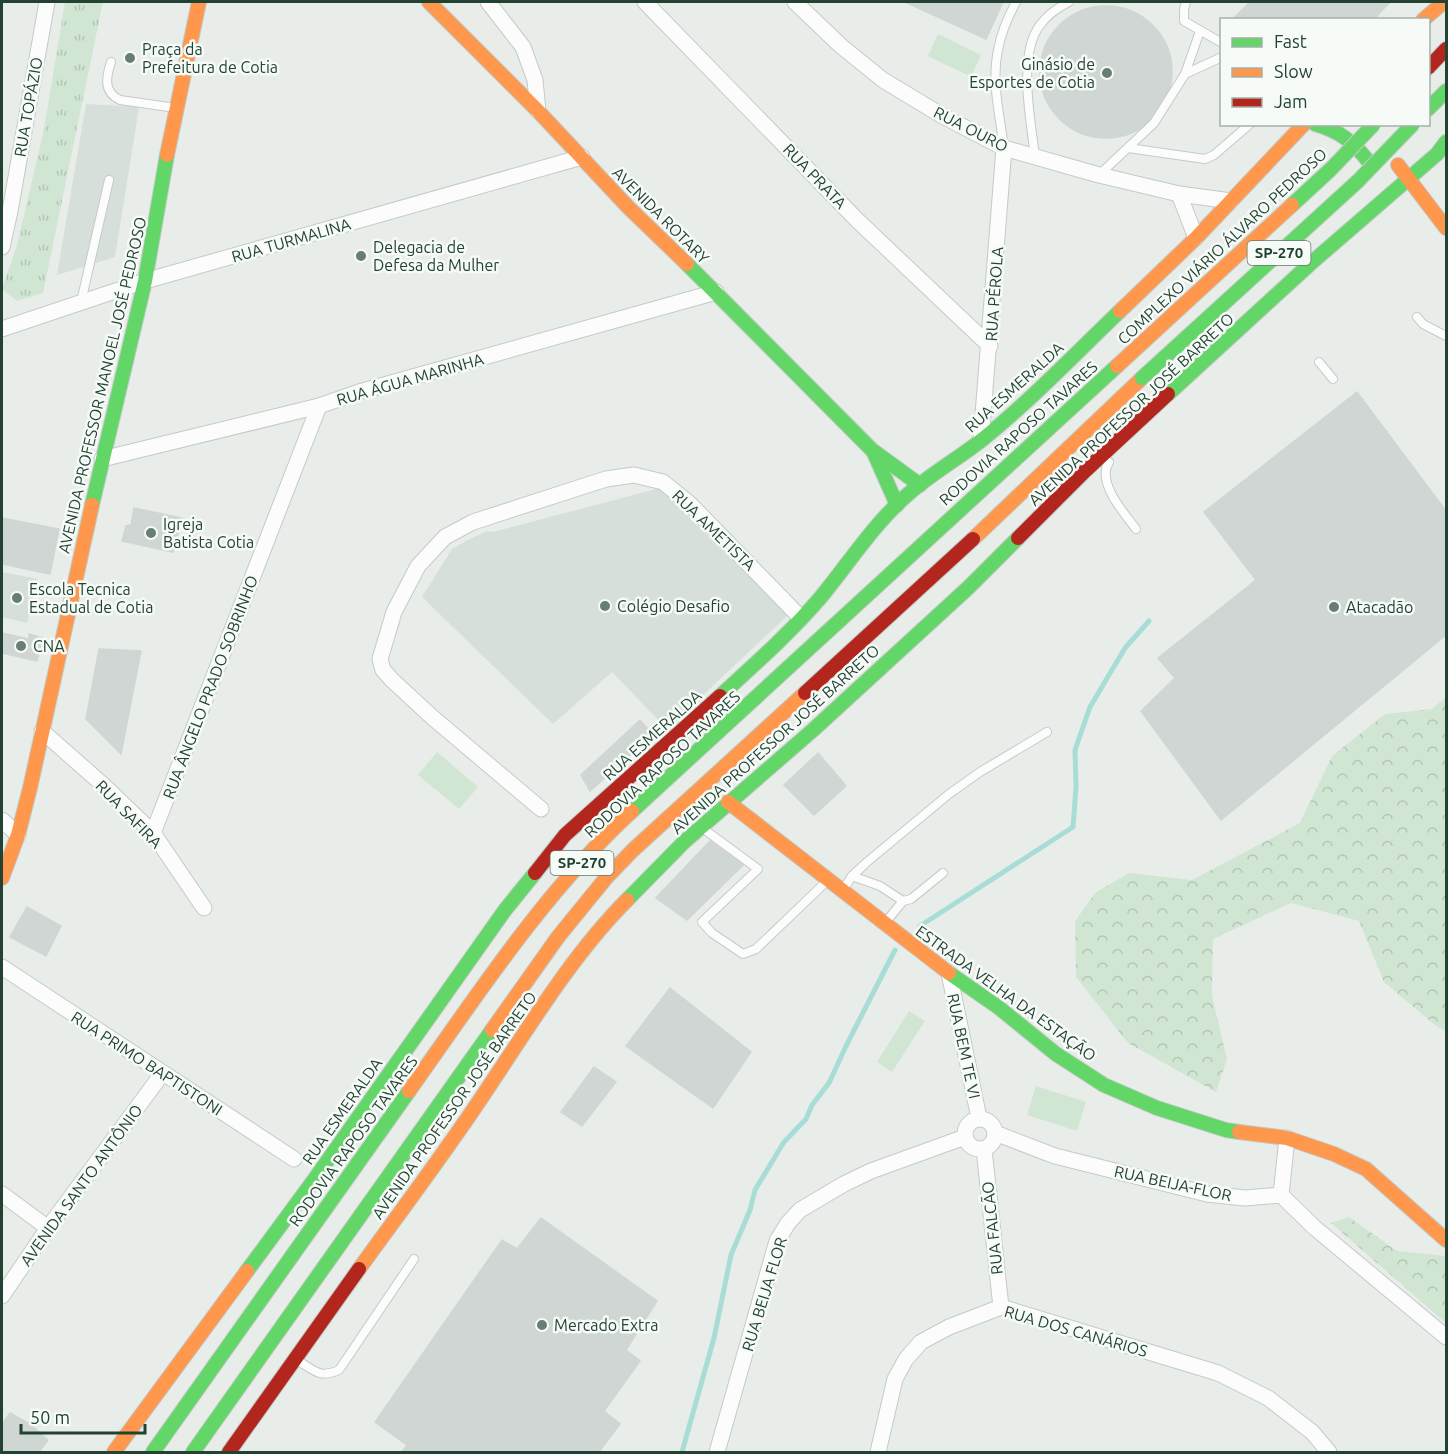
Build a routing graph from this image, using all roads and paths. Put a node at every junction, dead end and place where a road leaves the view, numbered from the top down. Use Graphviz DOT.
graph roads {
  1 [pos="47,2"];
  2 [pos="199,2"];
  3 [pos="429,2"];
  4 [pos="488,2"];
  5 [pos="645,2"];
  6 [pos="795,2"];
  7 [pos="1016,2"];
  8 [pos="1069,2"];
  9 [pos="1186,2"];
  10 [pos="1444,2"];
  11 [pos="1425,18"];
  12 [pos="1200,31"];
  13 [pos="1220,42"];
  14 [pos="1446,49"];
  15 [pos="1220,57"];
  16 [pos="111,62"];
  17 [pos="1430,66"];
  18 [pos="1185,74"];
  19 [pos="1446,91"];
  20 [pos="1430,107"];
  21 [pos="177,108"];
  22 [pos="538,111"];
  23 [pos="1248,126"];
  24 [pos="1302,126"];
  25 [pos="1323,126"];
  26 [pos="1411,126"];
  27 [pos="1370,128"];
  28 [pos="1446,142"];
  29 [pos="1004,148"];
  30 [pos="1128,148"];
  31 [pos="1035,157"];
  32 [pos="582,158"];
  33 [pos="1423,166"];
  34 [pos="1099,175"];
  35 [pos="1409,178"];
  36 [pos="109,180"];
  37 [pos="1179,194"];
  38 [pos="1231,201"];
  39 [pos="1382,202"];
  40 [pos="1403,206"];
  41 [pos="1423,216"];
  42 [pos="1446,222"];
  43 [pos="1446,230"];
  44 [pos="1196,238"];
  45 [pos="2,248"];
  46 [pos="145,281"];
  47 [pos="716,292"];
  48 [pos="81,302"];
  49 [pos="1278,306"];
  50 [pos="1417,317"];
  51 [pos="2,329"];
  52 [pos="1446,336"];
  53 [pos="990,346"];
  54 [pos="1319,362"];
  55 [pos="1117,366"];
  56 [pos="1142,378"];
  57 [pos="1333,379"];
  58 [pos="319,406"];
  59 [pos="981,440"];
  60 [pos="872,450"];
  61 [pos="1115,457"];
  62 [pos="102,459"];
  63 [pos="1085,476"];
  64 [pos="920,485"];
  65 [pos="897,505"];
  66 [pos="1136,529"];
  67 [pos="801,618"];
  68 [pos="786,729"];
  69 [pos="42,730"];
  70 [pos="1047,732"];
  71 [pos="763,756"];
  72 [pos="728,802"];
  73 [pos="541,809"];
  74 [pos="2,820"];
  75 [pos="701,827"];
  76 [pos="153,833"];
  77 [pos="18,835"];
  78 [pos="943,873"];
  79 [pos="852,876"];
  80 [pos="2,878"];
  81 [pos="828,880"];
  82 [pos="842,891"];
  83 [pos="903,901"];
  84 [pos="204,908"];
  85 [pos="884,923"];
  86 [pos="2,967"];
  87 [pos="949,973"];
  88 [pos="162,1074"];
  89 [pos="979,1118"];
  90 [pos="995,1133"];
  91 [pos="965,1137"];
  92 [pos="1287,1138"];
  93 [pos="984,1149"];
  94 [pos="294,1159"];
  95 [pos="2,1194"];
  96 [pos="1281,1195"];
  97 [pos="48,1228"];
  98 [pos="1446,1240"];
  99 [pos="414,1259"];
  100 [pos="2,1296"];
  101 [pos="1000,1307"];
  102 [pos="1446,1337"];
  103 [pos="296,1360"];
  104 [pos="114,1452"];
  105 [pos="153,1452"];
  106 [pos="193,1452"];
  107 [pos="229,1452"];
  108 [pos="717,1452"];
  109 [pos="878,1452"];
  110 [pos="1329,1452"];
  1 -- 45 [label="street, RUA TOPÁZIO"];
  2 -- 21 [label="main road, AVENIDA PROFESSOR MANOEL JOSÉ PEDROSO"];
  3 -- 22 [label="main road, AVENIDA ROTARY"];
  4 -- 22 [label="street"];
  5 -- 53 [label="street, RUA PRATA"];
  6 -- 29 [label="street, RUA OURO"];
  7 -- 29 [label="lane"];
  8 -- 31 [label="lane"];
  9 -- 12 [label="lane"];
  10 -- 11 [label="main road"];
  12 -- 13 [label="lane"];
  12 -- 18 [label="lane"];
  14 -- 17 [label="main road"];
  15 -- 18 [label="lane"];
  16 -- 21 [label="lane"];
  18 -- 30 [label="lane"];
  19 -- 20 [label="main road"];
  21 -- 46 [label="main road, AVENIDA PROFESSOR MANOEL JOSÉ PEDROSO"];
  22 -- 32 [label="main road, AVENIDA ROTARY"];
  23 -- 30 [label="lane"];
  24 -- 38 [label="main road, RUA ESMERALDA"];
  25 -- 39 [label="main road"];
  26 -- 56 [label="main road, SP-270, bridge"];
  27 -- 33 [label="main road"];
  27 -- 35 [label="main road"];
  27 -- 55 [label="main road, COMPLEXO VIÁRIO ÁLVARO PEDROSO / SP-270, bridge"];
  28 -- 33 [label="main road, AVENIDA PROFESSOR JOSÉ BARRETO"];
  29 -- 31 [label="street, RUA OURO"];
  29 -- 53 [label="street, RUA PÉROLA"];
  30 -- 34 [label="lane"];
  31 -- 34 [label="street, RUA OURO"];
  32 -- 46 [label="street, RUA TURMALINA"];
  32 -- 47 [label="main road, AVENIDA ROTARY"];
  33 -- 35 [label="main road, AVENIDA PROFESSOR JOSÉ BARRETO"];
  33 -- 42 [label="main road"];
  34 -- 37 [label="street, RUA OURO"];
  35 -- 39 [label="main road, AVENIDA PROFESSOR JOSÉ BARRETO"];
  35 -- 43 [label="main road"];
  36 -- 48 [label="lane"];
  37 -- 38 [label="street, RUA OURO"];
  37 -- 44 [label="street"];
  38 -- 44 [label="main road, RUA ESMERALDA"];
  39 -- 40 [label="main road"];
  39 -- 72 [label="main road, AVENIDA PROFESSOR JOSÉ BARRETO"];
  41 -- 43 [label="main road"];
  44 -- 59 [label="main road, RUA ESMERALDA"];
  46 -- 48 [label="street, RUA TURMALINA"];
  46 -- 62 [label="main road, AVENIDA PROFESSOR MANOEL JOSÉ PEDROSO"];
  47 -- 58 [label="street, RUA ÁGUA MARINHA"];
  47 -- 60 [label="main road, AVENIDA ROTARY"];
  48 -- 51 [label="street, RUA TURMALINA"];
  49 -- 63 [label="lane"];
  50 -- 52 [label="lane"];
  53 -- 59 [label="street, RUA PÉROLA"];
  54 -- 57 [label="lane"];
  55 -- 105 [label="main road, RODOVIA RAPOSO TAVARES / SP-270"];
  56 -- 68 [label="main road"];
  56 -- 106 [label="main road, SP-270"];
  58 -- 62 [label="street, RUA ÁGUA MARINHA"];
  58 -- 76 [label="street, RUA ÂNGELO PRADO SOBRINHO"];
  59 -- 64 [label="main road, RUA ESMERALDA"];
  60 -- 64 [label="main road, AVENIDA ROTARY"];
  60 -- 65 [label="main road, AVENIDA ROTARY"];
  61 -- 66 [label="lane"];
  62 -- 69 [label="main road, AVENIDA PROFESSOR MANOEL JOSÉ PEDROSO"];
  64 -- 65 [label="main road, RUA ESMERALDA"];
  65 -- 67 [label="main road, RUA ESMERALDA"];
  67 -- 73 [label="street, RUA AMETISTA"];
  67 -- 104 [label="main road, RUA ESMERALDA"];
  69 -- 76 [label="street, RUA SAFIRA"];
  69 -- 77 [label="main road, AVENIDA PROFESSOR MANOEL JOSÉ PEDROSO"];
  70 -- 79 [label="lane"];
  71 -- 72 [label="main road"];
  72 -- 75 [label="main road, AVENIDA PROFESSOR JOSÉ BARRETO"];
  72 -- 81 [label="main road, ESTRADA VELHA DA ESTAÇÃO"];
  74 -- 77 [label="street"];
  75 -- 81 [label="lane"];
  75 -- 103 [label="main road, AVENIDA PROFESSOR JOSÉ BARRETO"];
  76 -- 84 [label="street, RUA SAFIRA"];
  77 -- 80 [label="main road, AVENIDA PROFESSOR MANOEL JOSÉ PEDROSO"];
  78 -- 83 [label="lane"];
  79 -- 82 [label="lane"];
  79 -- 83 [label="lane"];
  81 -- 82 [label="main road, ESTRADA VELHA DA ESTAÇÃO"];
  82 -- 85 [label="main road, ESTRADA VELHA DA ESTAÇÃO"];
  83 -- 85 [label="lane"];
  85 -- 87 [label="main road, ESTRADA VELHA DA ESTAÇÃO"];
  86 -- 88 [label="street, RUA PRIMO BAPTISTONI"];
  87 -- 89 [label="street, RUA BEM TE VI"];
  87 -- 92 [label="main road, ESTRADA VELHA DA ESTAÇÃO"];
  88 -- 94 [label="street, RUA PRIMO BAPTISTONI"];
  88 -- 97 [label="street, AVENIDA SANTO ANTÔNIO"];
  89 -- 90 [label="street"];
  89 -- 91 [label="street"];
  90 -- 93 [label="street"];
  90 -- 96 [label="street, RUA BEIJA-FLOR"];
  91 -- 93 [label="street"];
  91 -- 108 [label="street, RUA BEIJA FLOR"];
  92 -- 96 [label="street"];
  92 -- 98 [label="main road, ESTRADA VELHA DA ESTAÇÃO"];
  93 -- 101 [label="street, RUA FALCÃO"];
  95 -- 97 [label="street"];
  96 -- 102 [label="street"];
  97 -- 100 [label="street, AVENIDA SANTO ANTÔNIO"];
  99 -- 103 [label="lane"];
  101 -- 109 [label="street, RUA DOS CANÁRIOS"];
  101 -- 110 [label="street, RUA DOS CANÁRIOS"];
  103 -- 107 [label="main road, AVENIDA PROFESSOR JOSÉ BARRETO"];
}
